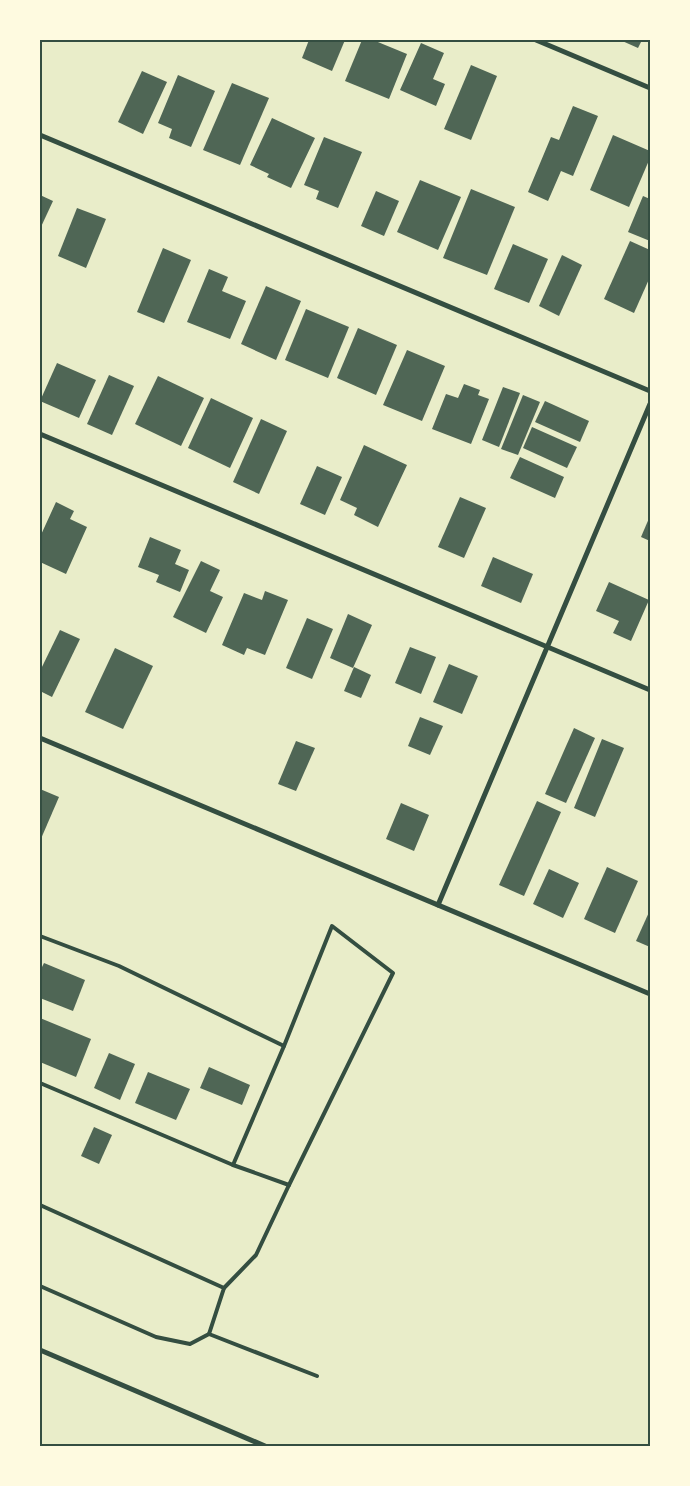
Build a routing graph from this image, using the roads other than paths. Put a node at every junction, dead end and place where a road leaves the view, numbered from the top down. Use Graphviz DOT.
graph roads {
  1 [pos="536,40"];
  2 [pos="650,88"];
  3 [pos="40,135"];
  4 [pos="650,391"];
  5 [pos="650,404"];
  6 [pos="40,434"];
  7 [pos="548,646"];
  8 [pos="650,690"];
  9 [pos="40,738"];
  10 [pos="438,905"];
  11 [pos="40,936"];
  12 [pos="650,994"];
  13 [pos="284,1046"];
  14 [pos="40,1083"];
  15 [pos="233,1165"];
  16 [pos="289,1186"];
  17 [pos="40,1205"];
  18 [pos="40,1286"];
  19 [pos="224,1288"];
  20 [pos="209,1334"];
  21 [pos="40,1350"];
  22 [pos="317,1376"];
  23 [pos="265,1446"];
  1 -- 2 [label="street"];
  3 -- 4 [label="street"];
  5 -- 7 [label="street"];
  6 -- 7 [label="street"];
  7 -- 8 [label="street"];
  7 -- 10 [label="street"];
  9 -- 10 [label="street"];
  10 -- 12 [label="street"];
  11 -- 13 [label="lane"];
  13 -- 15 [label="lane"];
  13 -- 16 [label="lane"];
  14 -- 15 [label="lane"];
  15 -- 16 [label="lane"];
  16 -- 19 [label="lane"];
  17 -- 19 [label="lane"];
  18 -- 20 [label="lane"];
  19 -- 20 [label="lane"];
  20 -- 22 [label="lane"];
  21 -- 23 [label="street"];
}
